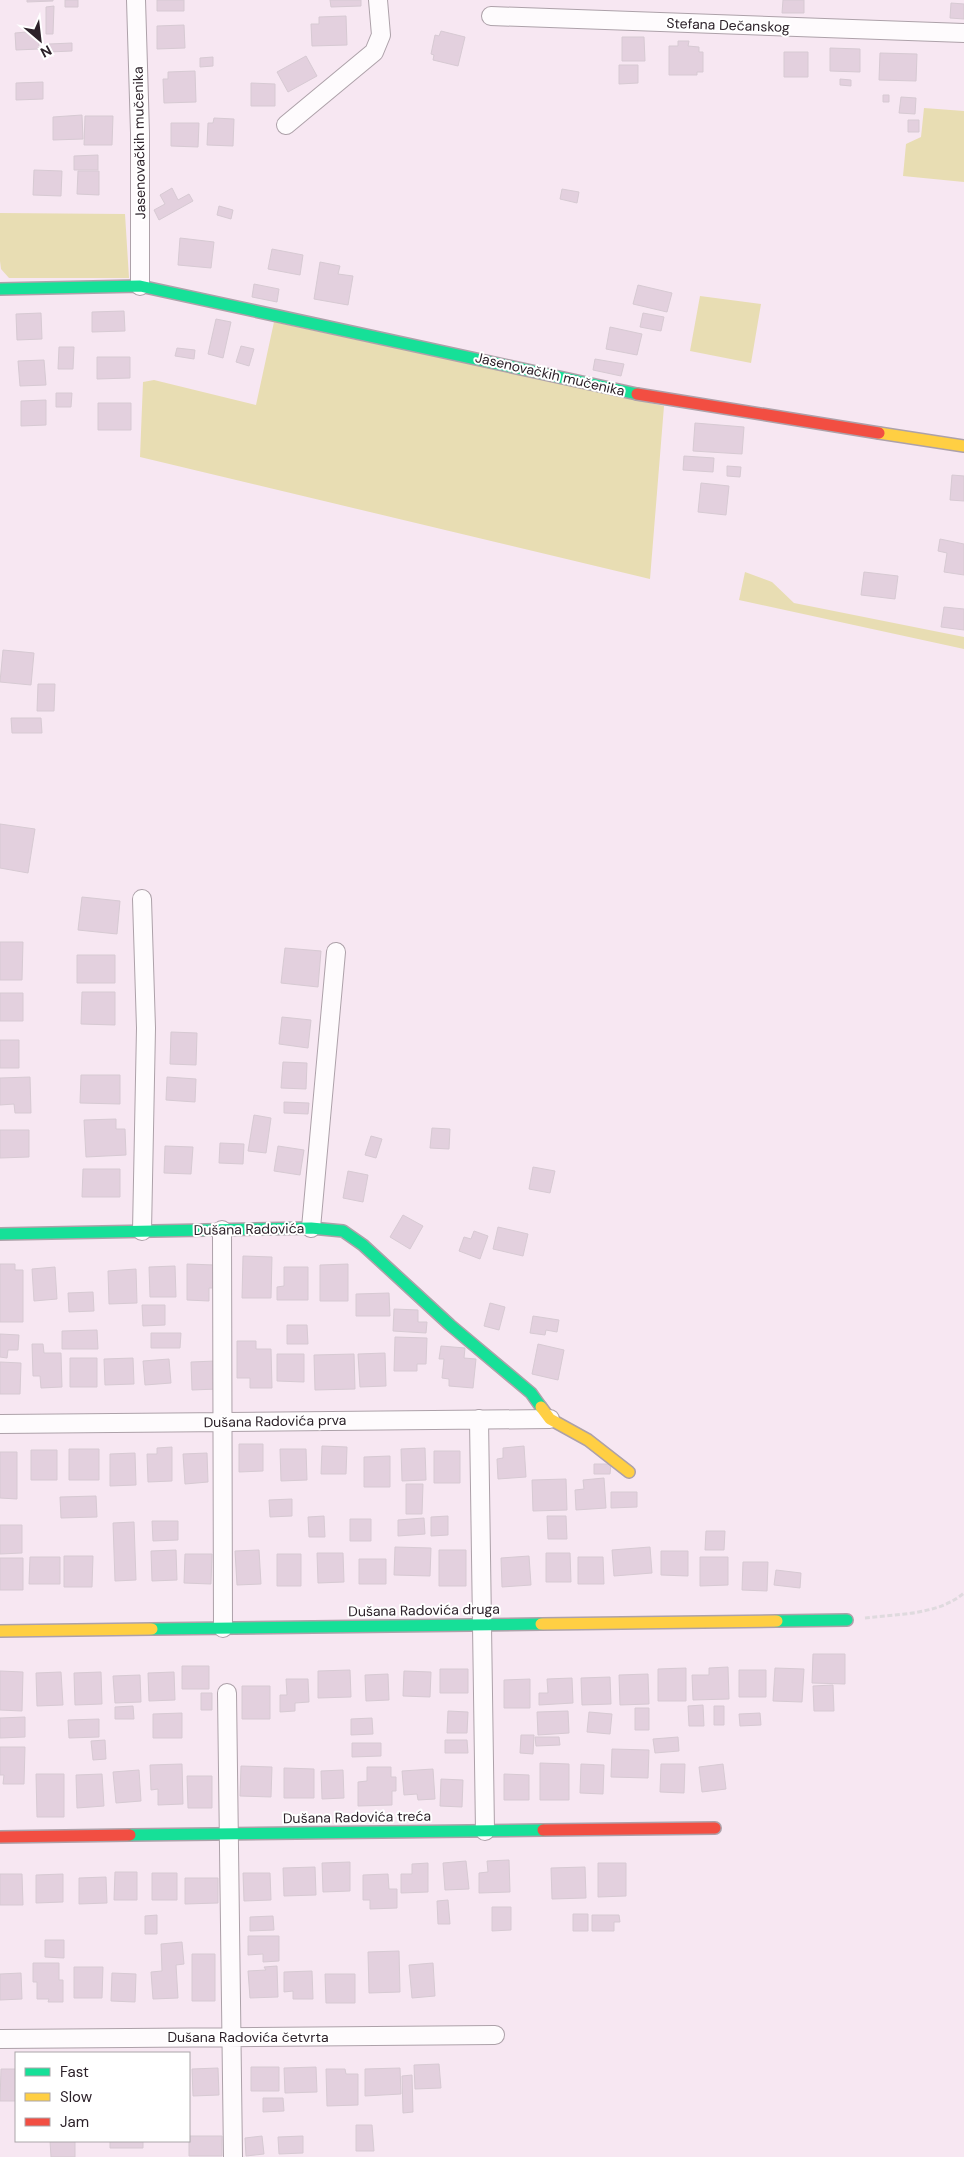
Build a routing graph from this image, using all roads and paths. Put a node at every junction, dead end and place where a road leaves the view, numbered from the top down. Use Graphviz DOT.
graph roads {
  1 [pos="136,0"];
  2 [pos="378,0"];
  3 [pos="492,16"];
  4 [pos="964,32"];
  5 [pos="286,125"];
  6 [pos="140,286"];
  7 [pos="0,289"];
  8 [pos="964,446"];
  9 [pos="142,900"];
  10 [pos="336,952"];
  11 [pos="311,1228"];
  12 [pos="222,1230"];
  13 [pos="142,1231"];
  14 [pos="0,1234"];
  15 [pos="550,1418"];
  16 [pos="479,1419"];
  17 [pos="221,1422"];
  18 [pos="0,1424"];
  19 [pos="629,1472"];
  20 [pos="964,1593"];
  21 [pos="847,1620"];
  22 [pos="482,1625"];
  23 [pos="223,1628"];
  24 [pos="0,1630"];
  25 [pos="227,1693"];
  26 [pos="714,1828"];
  27 [pos="485,1831"];
  28 [pos="230,1834"];
  29 [pos="0,1837"];
  30 [pos="496,2035"];
  31 [pos="232,2037"];
  32 [pos="0,2039"];
  33 [pos="233,2157"];
  1 -- 6 [label="street, Jasenovačkih mučenika"];
  2 -- 5 [label="street"];
  3 -- 4 [label="street, Stefana Dečanskog"];
  6 -- 7 [label="street, Jasenovačkih mučenika"];
  6 -- 8 [label="street, Jasenovačkih mučenika"];
  9 -- 13 [label="street"];
  10 -- 11 [label="street, Dušana Radovića"];
  11 -- 12 [label="street, Dušana Radovića"];
  11 -- 15 [label="street"];
  12 -- 13 [label="street, Dušana Radovića"];
  12 -- 17 [label="street"];
  13 -- 14 [label="street, Dušana Radovića"];
  15 -- 16 [label="street, Dušana Radovića prva"];
  15 -- 19 [label="street"];
  16 -- 17 [label="street, Dušana Radovića prva"];
  16 -- 22 [label="street"];
  17 -- 18 [label="street, Dušana Radovića prva"];
  17 -- 23 [label="street"];
  20 -- 21 [label="path"];
  21 -- 22 [label="street, Dušana Radovića druga"];
  22 -- 23 [label="street, Dušana Radovića druga"];
  22 -- 27 [label="street"];
  23 -- 24 [label="street, Dušana Radovića druga"];
  25 -- 28 [label="street"];
  26 -- 27 [label="street, Dušana Radovića treća"];
  27 -- 28 [label="street, Dušana Radovića treća"];
  28 -- 29 [label="street, Dušana Radovića treća"];
  28 -- 31 [label="street"];
  30 -- 31 [label="street, Dušana Radovića četvrta"];
  31 -- 32 [label="street, Dušana Radovića četvrta"];
  31 -- 33 [label="street"];
}
